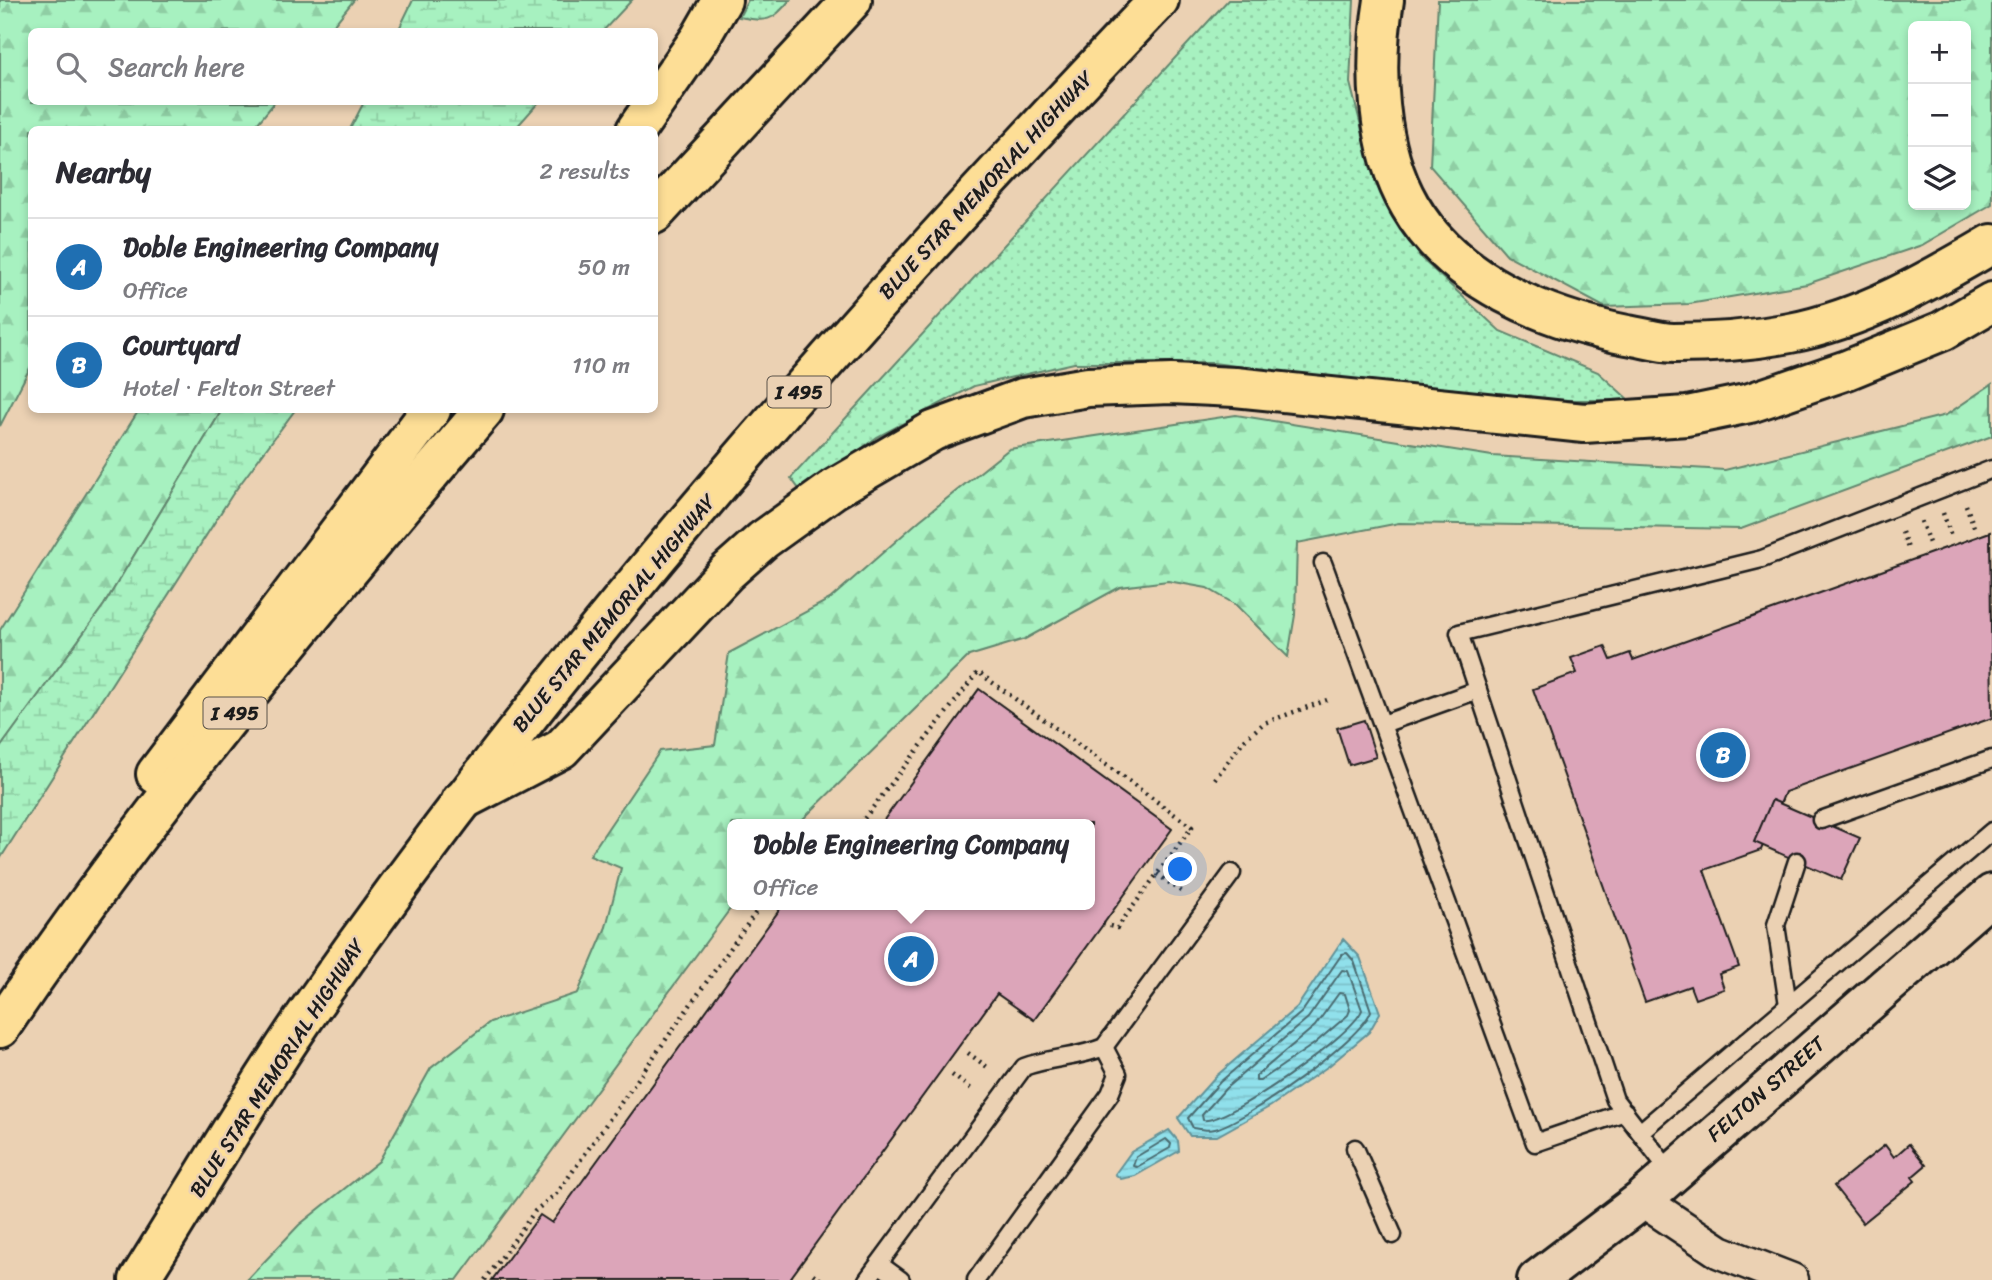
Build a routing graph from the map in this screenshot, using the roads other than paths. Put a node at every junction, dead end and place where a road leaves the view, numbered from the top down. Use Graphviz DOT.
graph roads {
  1 [pos="722,0"];
  2 [pos="852,0"];
  3 [pos="1158,0"];
  4 [pos="1384,0"];
  5 [pos="658,98"];
  6 [pos="653,105"];
  7 [pos="639,126"];
  8 [pos="658,210"];
  9 [pos="1992,244"];
  10 [pos="1992,302"];
  11 [pos="429,413"];
  12 [pos="482,413"];
  13 [pos="1992,469"];
  14 [pos="1323,563"];
  15 [pos="1478,690"];
  16 [pos="1383,724"];
  17 [pos="1992,759"];
  18 [pos="461,801"];
  19 [pos="1821,820"];
  20 [pos="1992,831"];
  21 [pos="1797,861"];
  22 [pos="1232,873"];
  23 [pos="1992,894"];
  24 [pos="1788,1005"];
  25 [pos="2,1024"];
  26 [pos="1104,1047"];
  27 [pos="1625,1112"];
  28 [pos="1640,1132"];
  29 [pos="1355,1148"];
  30 [pos="1671,1173"];
  31 [pos="1642,1200"];
  32 [pos="1393,1235"];
  33 [pos="878,1264"];
  34 [pos="139,1280"];
  35 [pos="867,1280"];
  36 [pos="901,1280"];
  37 [pos="976,1280"];
  38 [pos="1537,1280"];
  39 [pos="1792,1280"];
  1 -- 5 [label="highway"];
  2 -- 8 [label="highway"];
  3 -- 18 [label="highway, BLUE STAR MEMORIAL HIGHWAY / I 495"];
  4 -- 9 [label="highway"];
  6 -- 7 [label="highway"];
  10 -- 18 [label="highway"];
  11 -- 25 [label="highway"];
  12 -- 25 [label="highway, I 495"];
  13 -- 15 [label="lane"];
  14 -- 16 [label="lane"];
  15 -- 16 [label="lane"];
  15 -- 27 [label="lane"];
  16 -- 27 [label="lane"];
  17 -- 19 [label="lane"];
  18 -- 34 [label="highway, BLUE STAR MEMORIAL HIGHWAY / I 495"];
  20 -- 24 [label="lane"];
  21 -- 24 [label="lane"];
  22 -- 26 [label="lane"];
  23 -- 30 [label="street, FELTON STREET"];
  24 -- 28 [label="lane"];
  26 -- 33 [label="lane"];
  26 -- 37 [label="lane"];
  27 -- 28 [label="lane"];
  28 -- 30 [label="lane"];
  29 -- 32 [label="lane"];
  30 -- 31 [label="street, FELTON STREET"];
  31 -- 38 [label="street, FELTON STREET"];
  31 -- 39 [label="street"];
  33 -- 35 [label="lane"];
  33 -- 36 [label="lane"];
}
